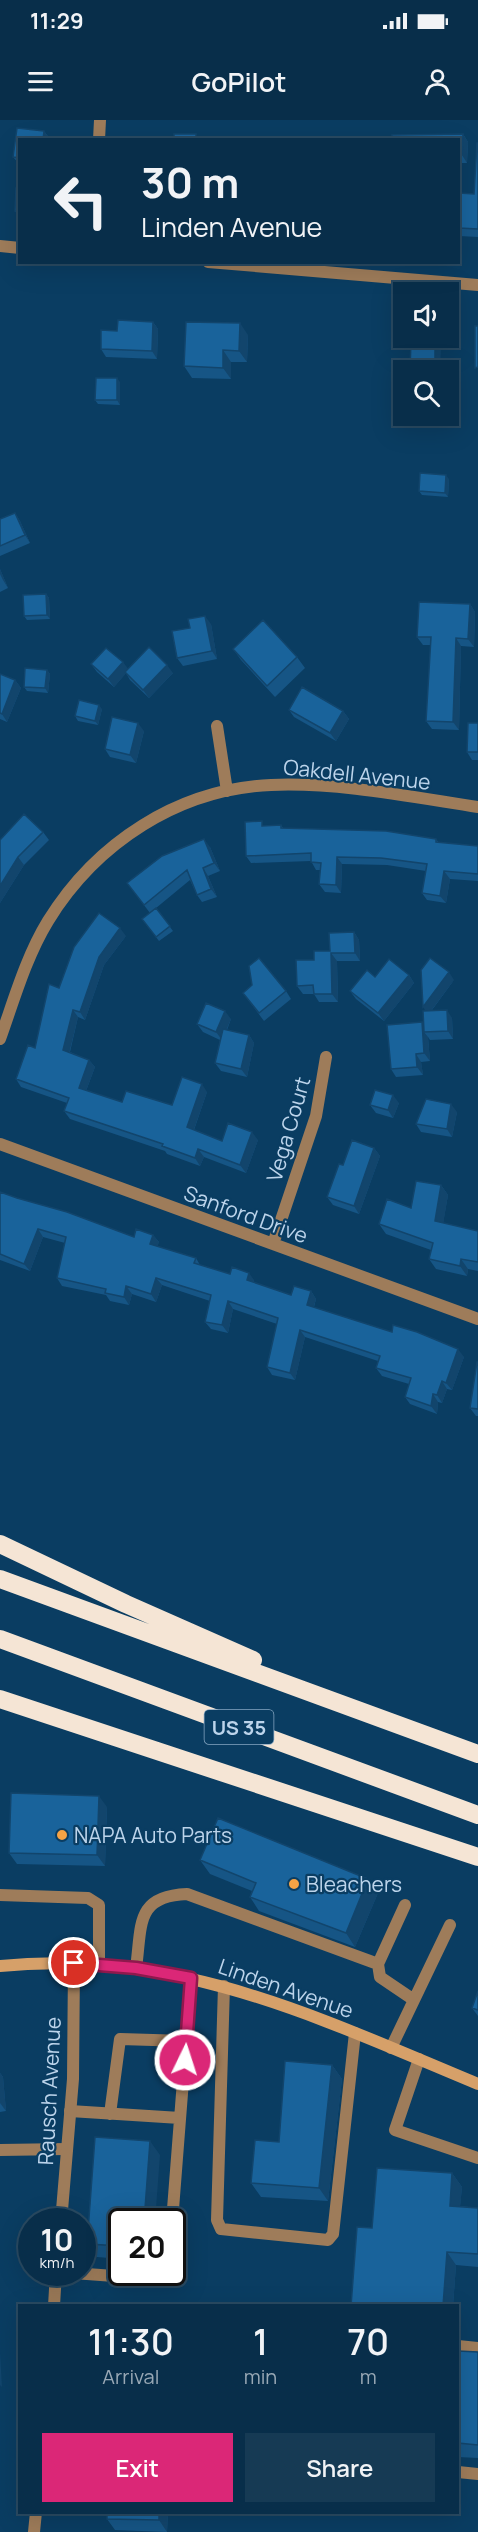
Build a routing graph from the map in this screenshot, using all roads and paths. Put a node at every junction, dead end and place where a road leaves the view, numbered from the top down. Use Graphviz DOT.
graph roads {
  1 [pos="100,120"];
  2 [pos="99,138"];
  3 [pos="0,246"];
  4 [pos="18,248"];
  5 [pos="231,264"];
  6 [pos="478,285"];
  7 [pos="217,726"];
  8 [pos="227,791"];
  9 [pos="478,807"];
  10 [pos="0,1039"];
  11 [pos="326,1057"];
  12 [pos="0,1144"];
  13 [pos="273,1245"];
  14 [pos="478,1319"];
  15 [pos="0,1544"];
  16 [pos="0,1579"];
  17 [pos="0,1639"];
  18 [pos="0,1699"];
  19 [pos="414,1730"];
  20 [pos="478,1754"];
  21 [pos="478,1815"];
  22 [pos="478,1857"];
  23 [pos="0,1895"];
  24 [pos="405,1905"];
  25 [pos="450,1925"];
  26 [pos="74,1963"];
  27 [pos="378,1964"];
  28 [pos="99,1965"];
  29 [pos="0,1966"];
  30 [pos="136,1968"];
  31 [pos="191,1978"];
  32 [pos="224,1986"];
  33 [pos="414,2000"];
  34 [pos="355,2033"];
  35 [pos="186,2041"];
  36 [pos="391,2048"];
  37 [pos="419,2059"];
  38 [pos="478,2084"];
  39 [pos="70,2111"];
  40 [pos="110,2114"];
  41 [pos="180,2118"];
  42 [pos="0,2150"];
  43 [pos="67,2150"];
  44 [pos="478,2158"];
  45 [pos="62,2208"];
  46 [pos="173,2208"];
  47 [pos="56,2286"];
  48 [pos="54,2304"];
  49 [pos="459,2346"];
  50 [pos="478,2348"];
  51 [pos="459,2472"];
  52 [pos="478,2474"];
  53 [pos="36,2514"];
  54 [pos="34,2532"];
  1 -- 2 [label="street"];
  3 -- 4 [label="street"];
  5 -- 6 [label="street"];
  7 -- 8 [label="street"];
  8 -- 9 [label="street, Oakdell Avenue"];
  8 -- 10 [label="street, Oakdell Avenue"];
  11 -- 13 [label="street, Vega Court"];
  12 -- 13 [label="street, Sanford Drive"];
  13 -- 14 [label="street, Sanford Drive"];
  15 -- 19 [label="highway"];
  16 -- 19 [label="highway, US 35"];
  17 -- 21 [label="highway, US 35"];
  18 -- 22 [label="highway"];
  19 -- 20 [label="highway, US 35"];
  23 -- 28 [label="street"];
  24 -- 27 [label="street"];
  25 -- 33 [label="street"];
  26 -- 28 [label="main road, Linden Avenue"];
  26 -- 29 [label="main road, Linden Avenue"];
  26 -- 39 [label="street, Rausch Avenue"];
  27 -- 30 [label="street"];
  27 -- 33 [label="street"];
  28 -- 30 [label="main road, Linden Avenue"];
  30 -- 31 [label="main road, Linden Avenue"];
  31 -- 32 [label="main road, Linden Avenue"];
  31 -- 35 [label="street"];
  32 -- 34 [label="main road, Linden Avenue"];
  32 -- 34 [label="street"];
  33 -- 36 [label="street"];
  34 -- 36 [label="main road, Linden Avenue"];
  35 -- 40 [label="street"];
  35 -- 41 [label="street"];
  36 -- 37 [label="main road, Linden Avenue"];
  37 -- 38 [label="main road, Linden Avenue"];
  37 -- 44 [label="street"];
  39 -- 40 [label="street"];
  39 -- 43 [label="street, Rausch Avenue"];
  40 -- 41 [label="street"];
  41 -- 46 [label="street"];
  42 -- 43 [label="street"];
  43 -- 45 [label="street, Rausch Avenue"];
  47 -- 48 [label="street"];
  49 -- 50 [label="street"];
  51 -- 52 [label="street"];
  53 -- 54 [label="street"];
}
